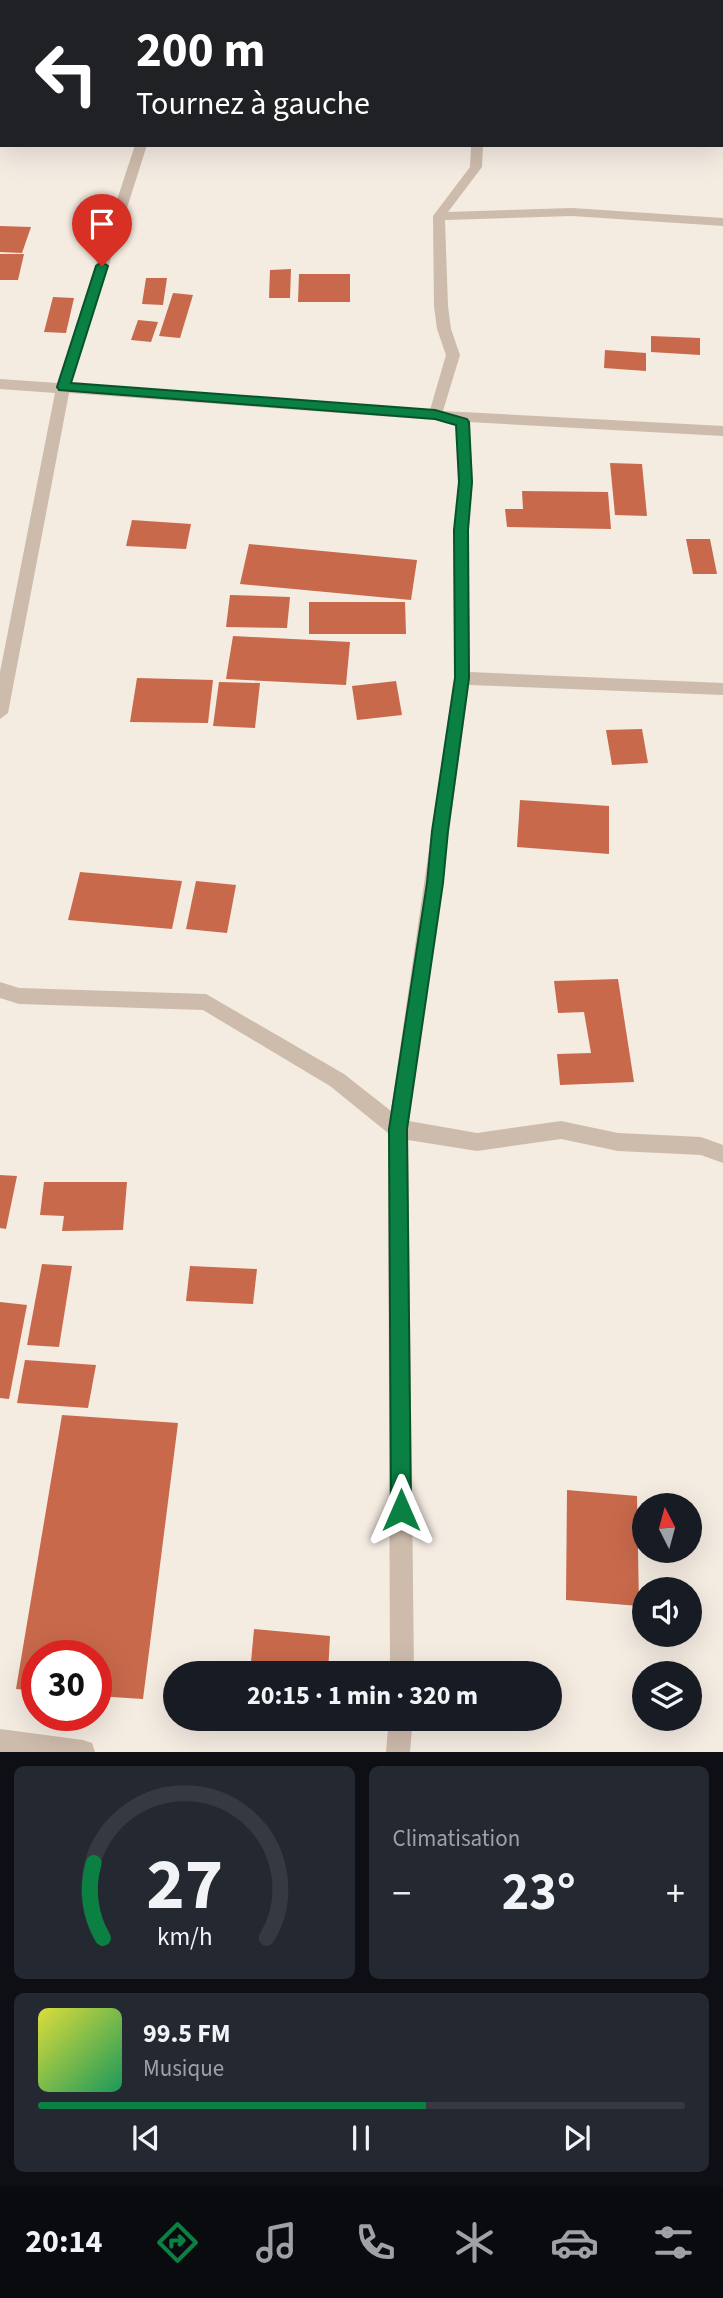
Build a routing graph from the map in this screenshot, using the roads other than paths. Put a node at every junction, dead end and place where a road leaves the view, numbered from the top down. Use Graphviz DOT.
graph roads {
  1 [pos="140,147"];
  2 [pos="477,147"];
  3 [pos="439,216"];
  4 [pos="723,222"];
  5 [pos="0,384"];
  6 [pos="63,387"];
  7 [pos="435,415"];
  8 [pos="723,431"];
  9 [pos="462,678"];
  10 [pos="723,689"];
  11 [pos="0,713"];
  12 [pos="0,990"];
  13 [pos="398,1129"];
  14 [pos="723,1154"];
  15 [pos="402,1661"];
  16 [pos="400,1731"];
  17 [pos="0,1741"];
  18 [pos="83,1752"];
  19 [pos="398,1752"];
  1 -- 6 [label="street"];
  2 -- 3 [label="street"];
  3 -- 4 [label="street"];
  3 -- 7 [label="street"];
  5 -- 6 [label="street"];
  6 -- 7 [label="street"];
  6 -- 11 [label="street"];
  7 -- 8 [label="street"];
  7 -- 9 [label="street"];
  9 -- 10 [label="street"];
  9 -- 13 [label="street"];
  12 -- 13 [label="street"];
  13 -- 14 [label="street"];
  13 -- 15 [label="street"];
  16 -- 19 [label="street"];
  17 -- 18 [label="street"];
}
